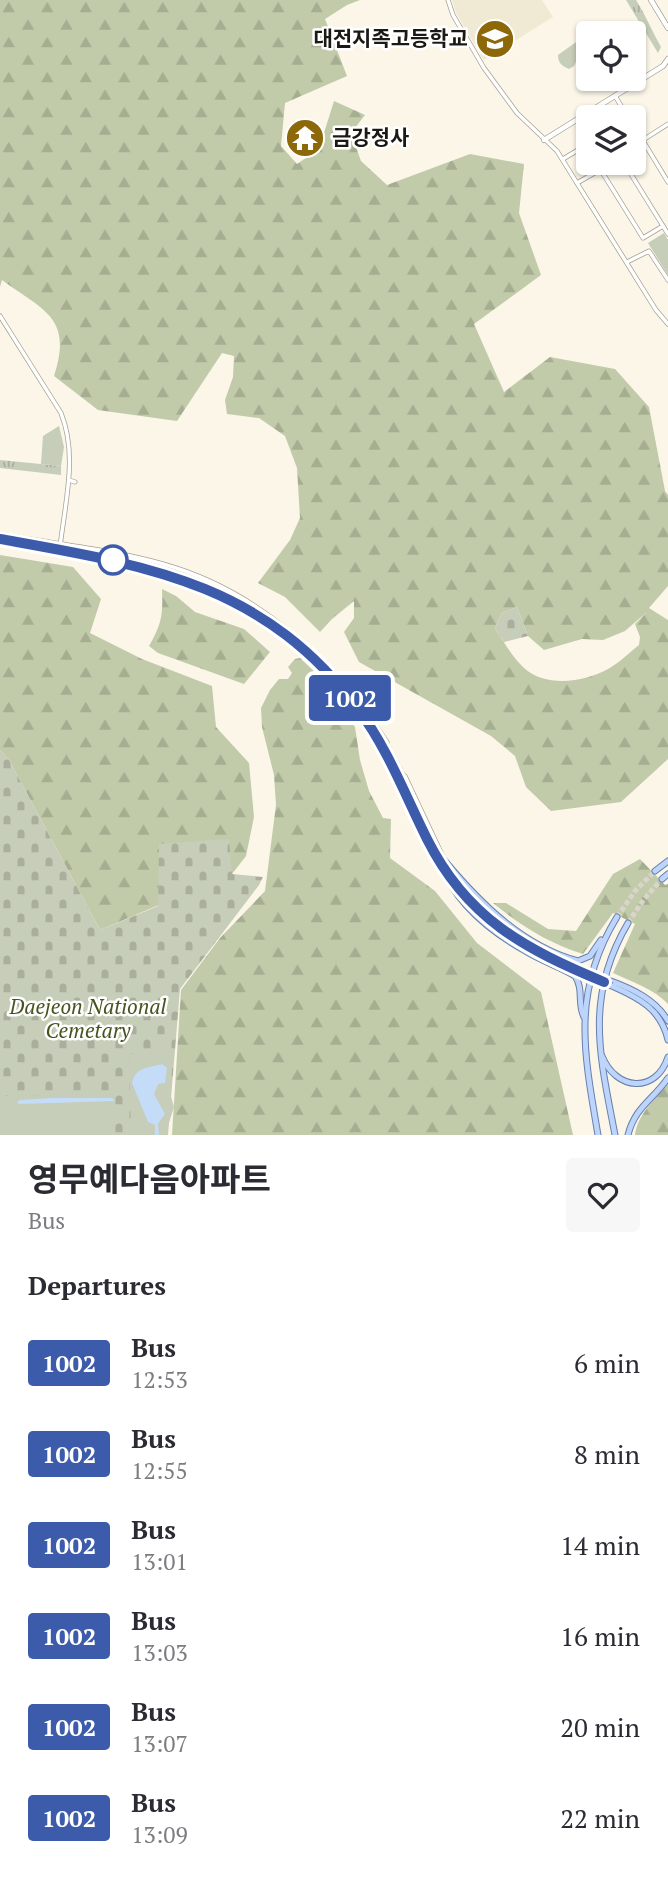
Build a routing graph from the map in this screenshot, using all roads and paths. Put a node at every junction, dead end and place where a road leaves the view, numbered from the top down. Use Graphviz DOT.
graph roads {
  1 [pos="448,0"];
  2 [pos="651,0"];
  3 [pos="668,28"];
  4 [pos="668,59"];
  5 [pos="665,66"];
  6 [pos="615,96"];
  7 [pos="621,105"];
  8 [pos="668,124"];
  9 [pos="646,138"];
  10 [pos="544,140"];
  11 [pos="646,146"];
  12 [pos="576,151"];
  13 [pos="562,159"];
  14 [pos="631,175"];
  15 [pos="668,182"];
  16 [pos="577,183"];
  17 [pos="663,226"];
  18 [pos="668,234"];
  19 [pos="626,262"];
  20 [pos="668,280"];
  21 [pos="0,318"];
  22 [pos="668,324"];
  23 [pos="69,480"];
  24 [pos="75,482"];
  25 [pos="0,537"];
  26 [pos="60,547"];
  27 [pos="405,776"];
  28 [pos="399,778"];
  29 [pos="668,861"];
  30 [pos="443,862"];
  31 [pos="655,871"];
  32 [pos="617,917"];
  33 [pos="628,923"];
  34 [pos="608,932"];
  35 [pos="611,984"];
  36 [pos="584,1017"];
  37 [pos="668,1021"];
  38 [pos="668,1040"];
  39 [pos="599,1046"];
  40 [pos="668,1056"];
  41 [pos="668,1078"];
  42 [pos="598,1135"];
  43 [pos="615,1135"];
  44 [pos="628,1135"];
  1 -- 10 [label="street"];
  2 -- 3 [label="street"];
  4 -- 5 [label="street"];
  5 -- 6 [label="street"];
  6 -- 7 [label="street"];
  6 -- 10 [label="street"];
  8 -- 9 [label="street"];
  10 -- 13 [label="street"];
  11 -- 15 [label="street"];
  12 -- 13 [label="street"];
  13 -- 16 [label="street"];
  14 -- 17 [label="street"];
  16 -- 17 [label="street"];
  16 -- 19 [label="street"];
  17 -- 18 [label="street"];
  19 -- 20 [label="street"];
  19 -- 22 [label="street"];
  21 -- 23 [label="street"];
  23 -- 24 [label="street"];
  23 -- 26 [label="street"];
  25 -- 26 [label="street"];
  26 -- 26 [label="street"];
  27 -- 30 [label="street"];
  28 -- 30 [label="street"];
  29 -- 31 [label="main road"];
  30 -- 34 [label="main road"];
  30 -- 35 [label="main road, bridge"];
  30 -- 36 [label="main road"];
  32 -- 34 [label="main road"];
  33 -- 39 [label="main road"];
  34 -- 36 [label="main road"];
  35 -- 37 [label="main road"];
  35 -- 38 [label="main road"];
  36 -- 42 [label="main road"];
  39 -- 40 [label="main road"];
  39 -- 43 [label="main road"];
  41 -- 44 [label="main road"];
}
